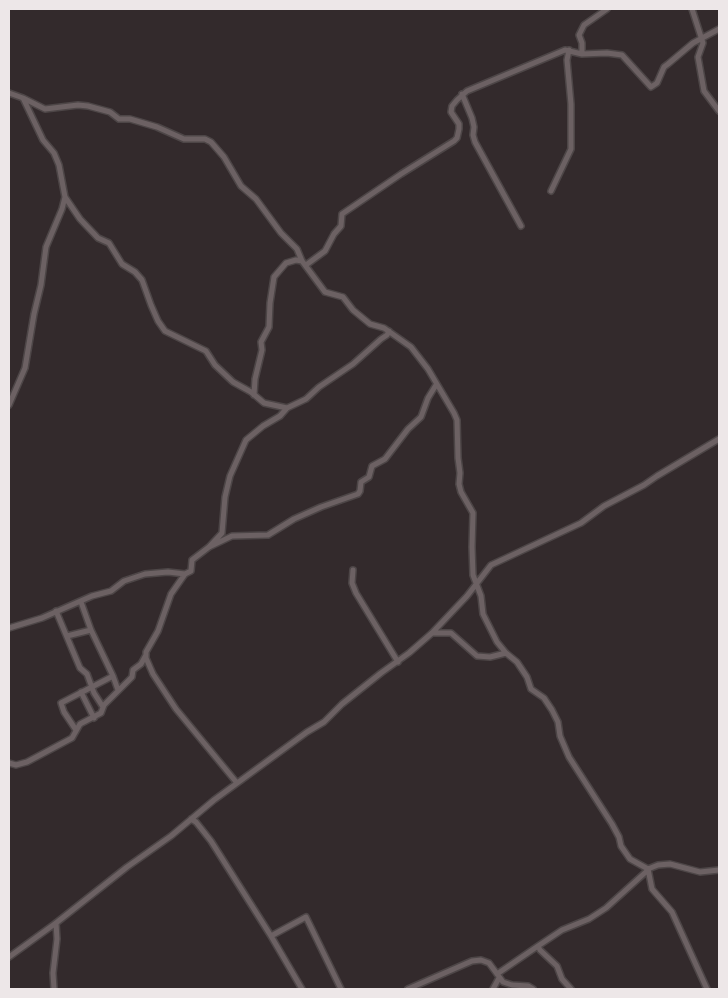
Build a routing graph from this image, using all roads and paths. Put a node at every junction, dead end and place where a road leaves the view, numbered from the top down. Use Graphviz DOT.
graph roads {
  1 [pos="607,9"];
  2 [pos="692,9"];
  3 [pos="719,30"];
  4 [pos="702,39"];
  5 [pos="570,50"];
  6 [pos="582,54"];
  7 [pos="9,93"];
  8 [pos="462,94"];
  9 [pos="23,98"];
  10 [pos="719,111"];
  11 [pos="551,191"];
  12 [pos="65,198"];
  13 [pos="521,226"];
  14 [pos="304,263"];
  15 [pos="389,331"];
  16 [pos="436,384"];
  17 [pos="254,395"];
  18 [pos="9,405"];
  19 [pos="288,408"];
  20 [pos="719,440"];
  21 [pos="209,547"];
  22 [pos="353,570"];
  23 [pos="185,574"];
  24 [pos="476,584"];
  25 [pos="81,602"];
  26 [pos="56,611"];
  27 [pos="9,628"];
  28 [pos="92,630"];
  29 [pos="432,633"];
  30 [pos="67,636"];
  31 [pos="506,653"];
  32 [pos="146,655"];
  33 [pos="398,662"];
  34 [pos="113,676"];
  35 [pos="92,688"];
  36 [pos="118,690"];
  37 [pos="81,692"];
  38 [pos="97,698"];
  39 [pos="87,704"];
  40 [pos="103,707"];
  41 [pos="94,718"];
  42 [pos="77,730"];
  43 [pos="9,763"];
  44 [pos="237,784"];
  45 [pos="191,819"];
  46 [pos="648,869"];
  47 [pos="719,870"];
  48 [pos="56,923"];
  49 [pos="271,936"];
  50 [pos="538,946"];
  51 [pos="9,957"];
  52 [pos="498,976"];
  53 [pos="54,989"];
  54 [pos="302,989"];
  55 [pos="342,989"];
  56 [pos="408,989"];
  57 [pos="493,989"];
  58 [pos="533,989"];
  59 [pos="571,989"];
  60 [pos="707,989"];
  1 -- 6 [label="street"];
  2 -- 4 [label="street"];
  3 -- 4 [label="street"];
  4 -- 6 [label="street"];
  4 -- 10 [label="street"];
  5 -- 6 [label="street"];
  5 -- 8 [label="street"];
  5 -- 11 [label="street"];
  7 -- 9 [label="street"];
  8 -- 13 [label="street"];
  8 -- 14 [label="street"];
  9 -- 12 [label="street"];
  9 -- 14 [label="street"];
  12 -- 17 [label="street"];
  12 -- 18 [label="street"];
  14 -- 15 [label="street"];
  14 -- 17 [label="street"];
  15 -- 16 [label="street"];
  15 -- 19 [label="street"];
  16 -- 21 [label="street"];
  16 -- 24 [label="street"];
  17 -- 19 [label="street"];
  19 -- 21 [label="street"];
  20 -- 24 [label="street"];
  21 -- 23 [label="street"];
  22 -- 33 [label="street"];
  23 -- 25 [label="street"];
  23 -- 32 [label="street"];
  24 -- 29 [label="street"];
  24 -- 31 [label="street"];
  25 -- 26 [label="street"];
  25 -- 28 [label="street"];
  26 -- 27 [label="street"];
  26 -- 30 [label="street"];
  28 -- 30 [label="street"];
  28 -- 34 [label="street"];
  29 -- 31 [label="street"];
  29 -- 33 [label="street"];
  30 -- 35 [label="street"];
  31 -- 46 [label="street"];
  32 -- 36 [label="street"];
  32 -- 44 [label="street"];
  33 -- 44 [label="street"];
  34 -- 35 [label="street"];
  34 -- 36 [label="street"];
  35 -- 37 [label="street"];
  35 -- 38 [label="street"];
  36 -- 40 [label="street"];
  37 -- 39 [label="street"];
  37 -- 42 [label="street"];
  38 -- 39 [label="street"];
  38 -- 40 [label="street"];
  39 -- 41 [label="street"];
  40 -- 41 [label="street"];
  41 -- 42 [label="street"];
  42 -- 43 [label="street"];
  44 -- 45 [label="street"];
  45 -- 48 [label="street"];
  45 -- 49 [label="street"];
  46 -- 47 [label="street"];
  46 -- 50 [label="street"];
  46 -- 60 [label="street"];
  48 -- 51 [label="street"];
  48 -- 53 [label="street"];
  49 -- 54 [label="street"];
  49 -- 55 [label="street"];
  50 -- 52 [label="street"];
  50 -- 59 [label="street"];
  52 -- 56 [label="street"];
  52 -- 57 [label="street"];
  52 -- 58 [label="street"];
}
